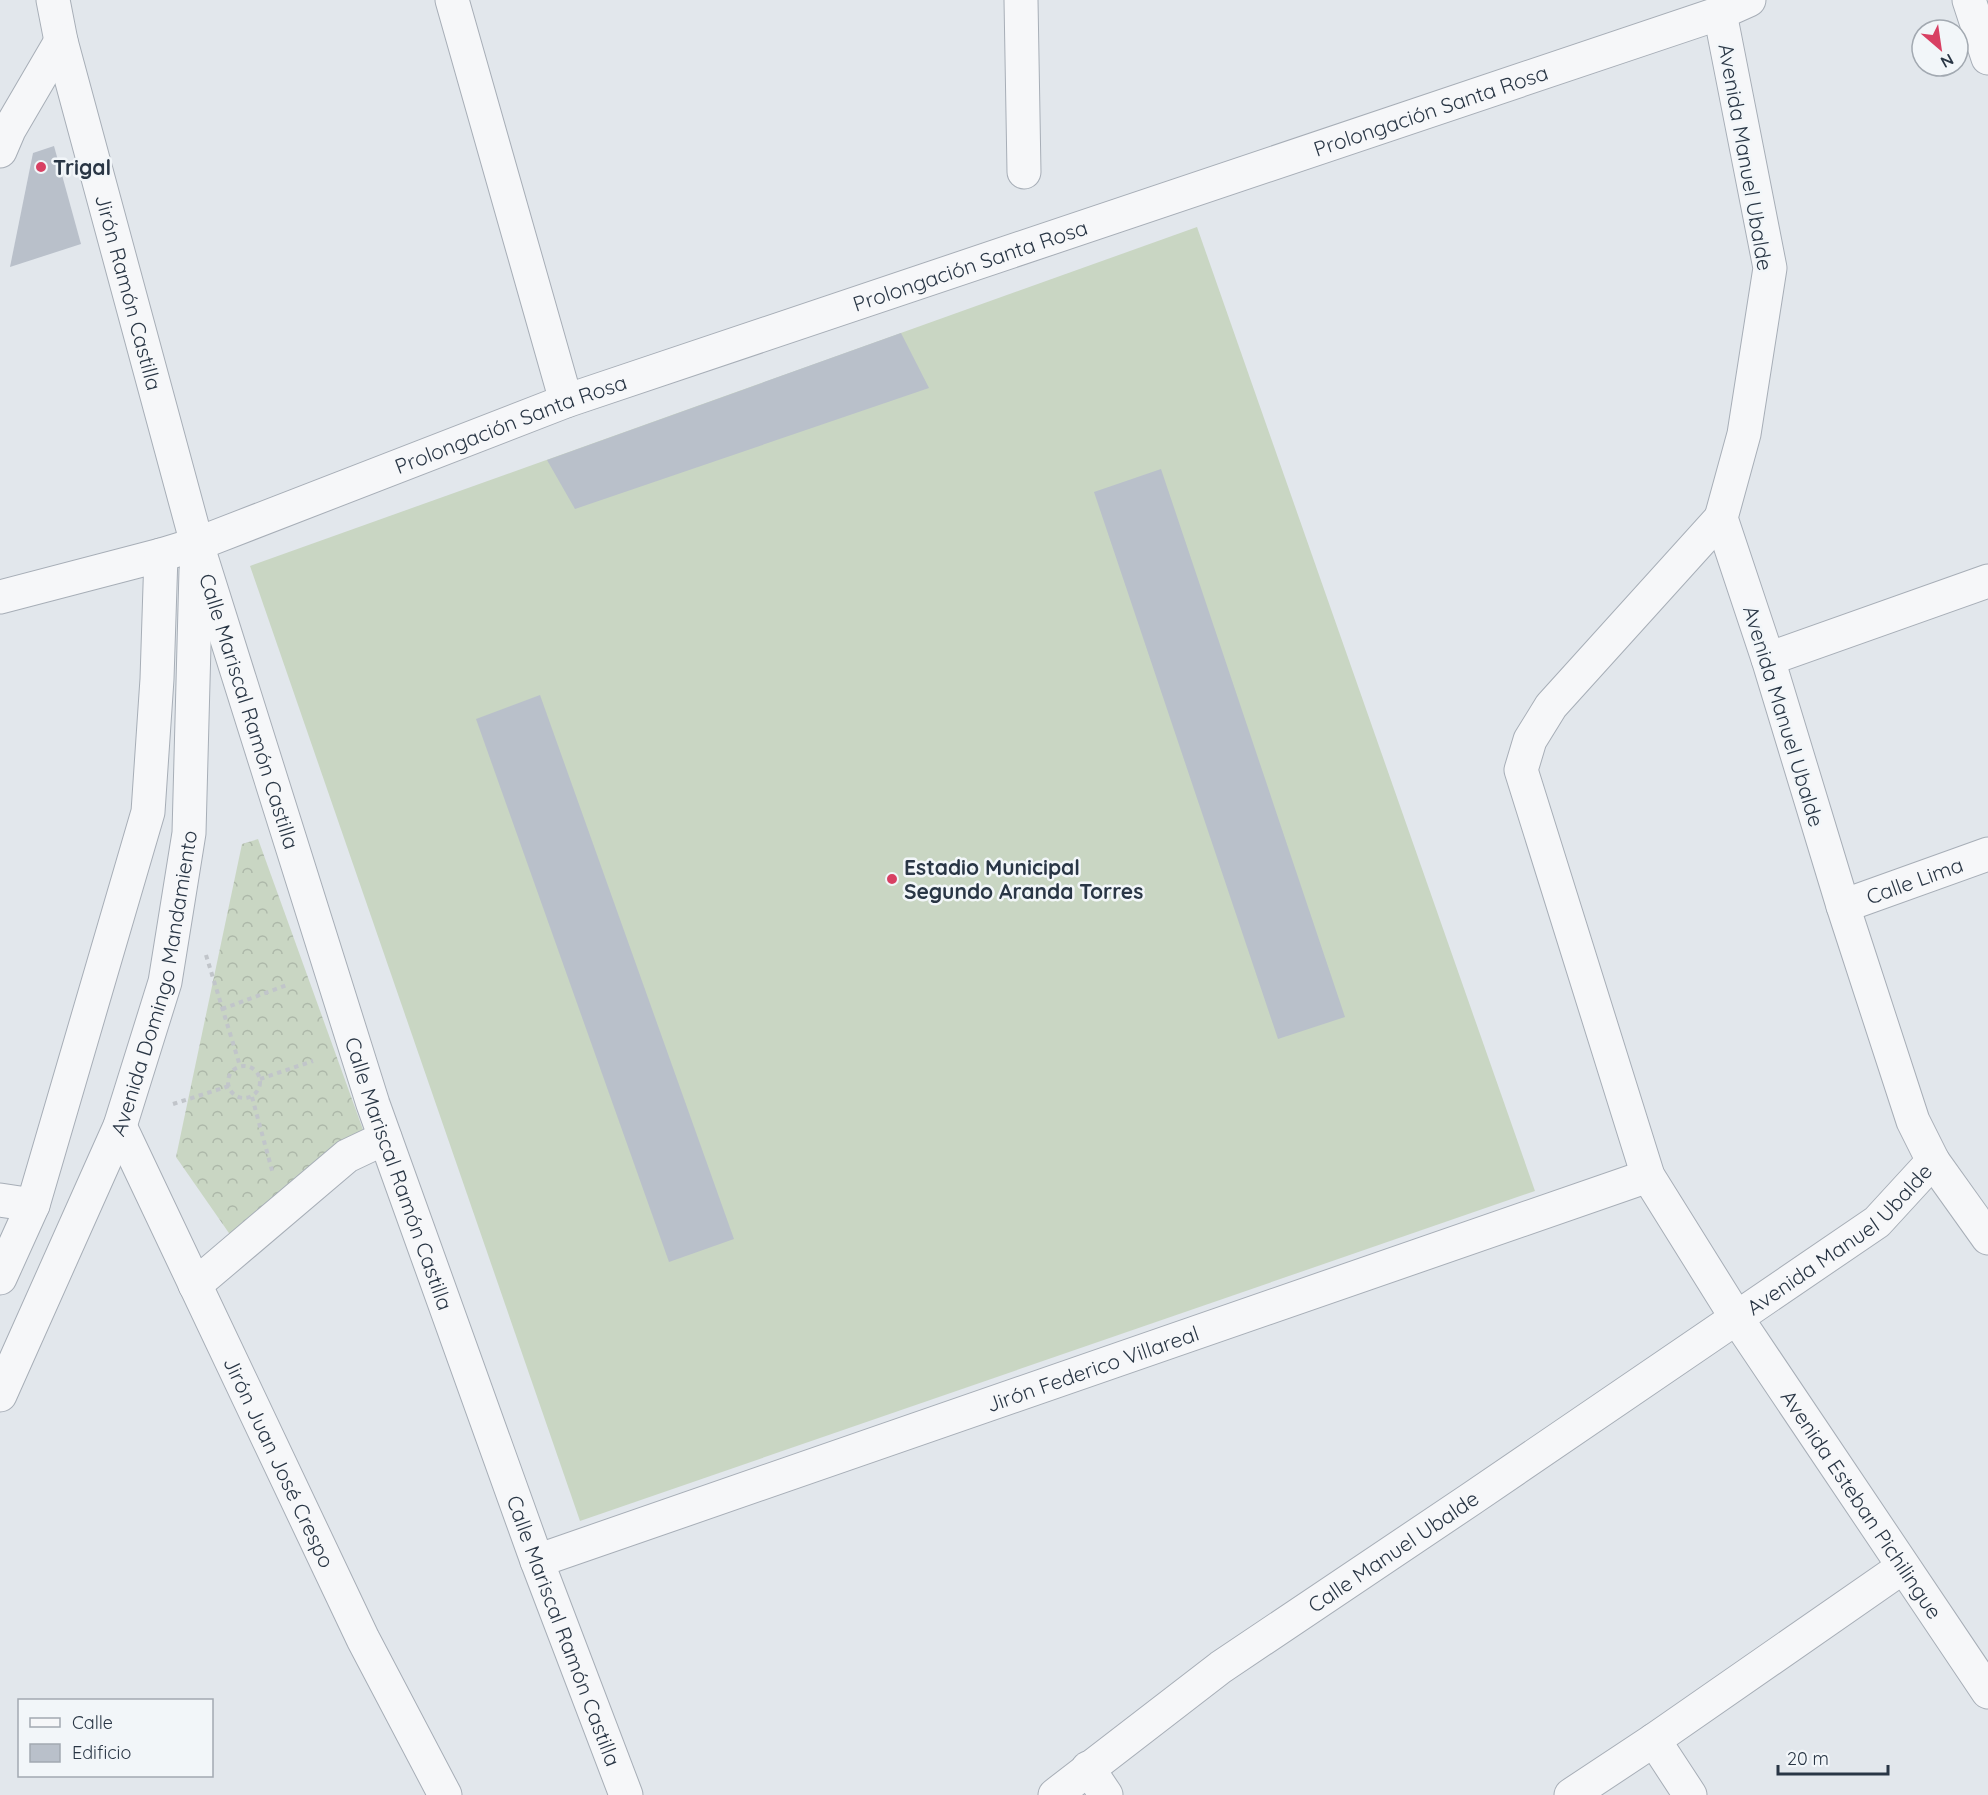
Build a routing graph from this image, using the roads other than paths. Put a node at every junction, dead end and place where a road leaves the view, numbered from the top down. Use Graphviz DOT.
graph roads {
  1 [pos="52,0"];
  2 [pos="452,0"];
  3 [pos="1021,0"];
  4 [pos="1970,0"];
  5 [pos="1734,6"];
  6 [pos="61,41"];
  7 [pos="1988,58"];
  8 [pos="0,151"];
  9 [pos="1024,172"];
  10 [pos="566,401"];
  11 [pos="1721,518"];
  12 [pos="197,544"];
  13 [pos="161,555"];
  14 [pos="1988,581"];
  15 [pos="0,597"];
  16 [pos="1768,659"];
  17 [pos="1988,854"];
  18 [pos="1843,906"];
  19 [pos="120,1126"];
  20 [pos="385,1138"];
  21 [pos="1933,1161"];
  22 [pos="1648,1176"];
  23 [pos="0,1200"];
  24 [pos="33,1205"];
  25 [pos="1988,1238"];
  26 [pos="0,1278"];
  27 [pos="195,1285"];
  28 [pos="1736,1317"];
  29 [pos="0,1395"];
  30 [pos="537,1561"];
  31 [pos="1903,1567"];
  32 [pos="1976,1649"];
  33 [pos="1988,1692"];
  34 [pos="1654,1740"];
  35 [pos="1088,1768"];
  36 [pos="445,1795"];
  37 [pos="626,1795"];
  38 [pos="1055,1795"];
  39 [pos="1106,1795"];
  40 [pos="1571,1795"];
  41 [pos="1690,1795"];
  1 -- 6 [label="street, Jirón Ramón Castilla"];
  2 -- 10 [label="street"];
  3 -- 9 [label="street"];
  4 -- 7 [label="street"];
  5 -- 10 [label="street, Prolongación Santa Rosa"];
  5 -- 11 [label="street, Avenida Manuel Ubalde"];
  6 -- 8 [label="street"];
  6 -- 12 [label="street, Jirón Ramón Castilla"];
  10 -- 12 [label="street, Prolongación Santa Rosa"];
  11 -- 16 [label="street, Avenida Manuel Ubalde"];
  11 -- 22 [label="street, Avenida Esteban Pichilingue"];
  12 -- 13 [label="street, Prolongación Santa Rosa"];
  12 -- 19 [label="street, Avenida Domingo Mandamiento"];
  12 -- 20 [label="street, Calle Mariscal Ramón Castilla"];
  13 -- 15 [label="street, Prolongación Santa Rosa"];
  13 -- 24 [label="street, Avenida Domingo Mandamiento"];
  14 -- 16 [label="street"];
  16 -- 18 [label="street, Avenida Manuel Ubalde"];
  17 -- 18 [label="street, Calle Lima"];
  18 -- 21 [label="street, Avenida Manuel Ubalde"];
  19 -- 27 [label="street, Jirón Juan José Crespo"];
  19 -- 29 [label="street, Avenida Domingo Mandamiento"];
  20 -- 27 [label="street"];
  20 -- 30 [label="street, Calle Mariscal Ramón Castilla"];
  21 -- 25 [label="street"];
  21 -- 28 [label="street, Avenida Manuel Ubalde"];
  22 -- 28 [label="street, Avenida Esteban Pichilingue"];
  22 -- 30 [label="street, Jirón Federico Villareal"];
  23 -- 24 [label="street"];
  24 -- 26 [label="street, Avenida Domingo Mandamiento"];
  27 -- 36 [label="street, Jirón Juan José Crespo"];
  28 -- 31 [label="street, Avenida Esteban Pichilingue"];
  28 -- 35 [label="street, Calle Manuel Ubalde"];
  30 -- 37 [label="street, Calle Mariscal Ramón Castilla"];
  31 -- 32 [label="street, Avenida Esteban Pichilingue"];
  31 -- 34 [label="street"];
  32 -- 33 [label="street, Avenida Esteban Pichilingue"];
  34 -- 40 [label="street"];
  34 -- 41 [label="street"];
  35 -- 38 [label="street, Calle Manuel Ubalde"];
  35 -- 39 [label="street"];
}
